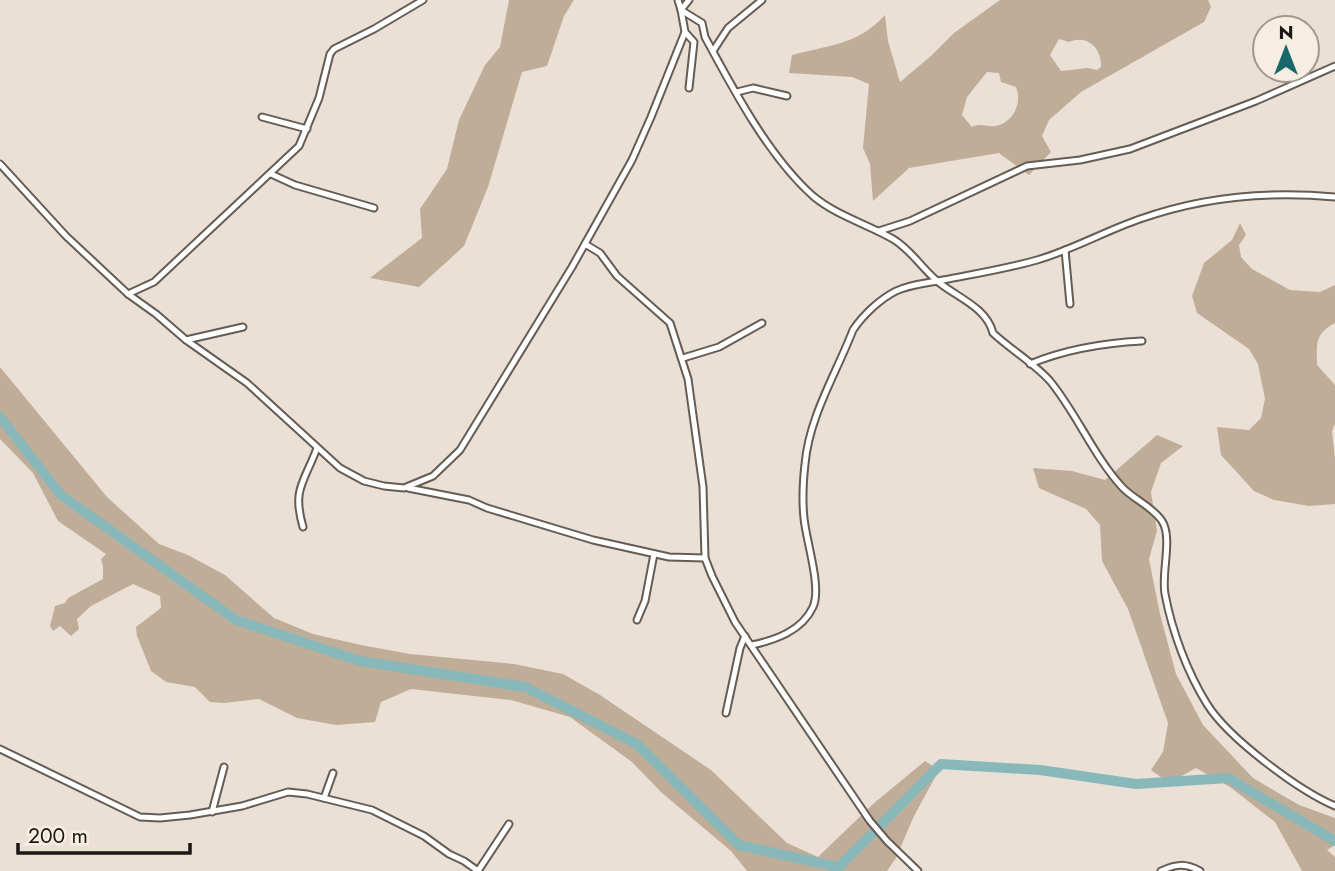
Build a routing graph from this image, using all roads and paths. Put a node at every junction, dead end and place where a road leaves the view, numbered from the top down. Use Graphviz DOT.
graph roads {
  1 [pos="423,0"];
  2 [pos="678,0"];
  3 [pos="689,0"];
  4 [pos="761,0"];
  5 [pos="681,10"];
  6 [pos="685,32"];
  7 [pos="713,51"];
  8 [pos="1335,66"];
  9 [pos="689,88"];
  10 [pos="737,92"];
  11 [pos="787,96"];
  12 [pos="262,117"];
  13 [pos="307,130"];
  14 [pos="0,164"];
  15 [pos="271,174"];
  16 [pos="1335,197"];
  17 [pos="374,208"];
  18 [pos="879,232"];
  19 [pos="585,244"];
  20 [pos="1065,250"];
  21 [pos="937,281"];
  22 [pos="128,294"];
  23 [pos="1069,304"];
  24 [pos="762,323"];
  25 [pos="243,327"];
  26 [pos="186,340"];
  27 [pos="1142,341"];
  28 [pos="683,358"];
  29 [pos="1030,364"];
  30 [pos="317,448"];
  31 [pos="404,488"];
  32 [pos="303,527"];
  33 [pos="654,554"];
  34 [pos="705,558"];
  35 [pos="637,620"];
  36 [pos="745,636"];
  37 [pos="752,645"];
  38 [pos="726,713"];
  39 [pos="0,749"];
  40 [pos="224,767"];
  41 [pos="333,773"];
  42 [pos="324,798"];
  43 [pos="1335,806"];
  44 [pos="212,812"];
  45 [pos="509,824"];
  46 [pos="478,871"];
  47 [pos="918,871"];
  48 [pos="1161,871"];
  49 [pos="1200,871"];
  1 -- 13 [label="street"];
  2 -- 5 [label="street"];
  3 -- 5 [label="street"];
  4 -- 7 [label="street"];
  5 -- 6 [label="street"];
  5 -- 7 [label="street"];
  6 -- 9 [label="street"];
  6 -- 19 [label="street"];
  7 -- 10 [label="street"];
  8 -- 18 [label="street"];
  10 -- 11 [label="street"];
  10 -- 18 [label="street"];
  12 -- 13 [label="street"];
  13 -- 15 [label="street"];
  14 -- 22 [label="street"];
  15 -- 17 [label="street"];
  15 -- 22 [label="street"];
  16 -- 20 [label="street"];
  18 -- 21 [label="street"];
  19 -- 28 [label="street"];
  19 -- 31 [label="street"];
  20 -- 21 [label="street"];
  20 -- 23 [label="street"];
  21 -- 29 [label="street"];
  21 -- 37 [label="street"];
  22 -- 26 [label="street"];
  24 -- 28 [label="street"];
  25 -- 26 [label="street"];
  26 -- 30 [label="street"];
  27 -- 29 [label="street"];
  28 -- 34 [label="street"];
  29 -- 43 [label="street"];
  30 -- 31 [label="street"];
  30 -- 32 [label="street"];
  31 -- 33 [label="street"];
  33 -- 34 [label="street"];
  33 -- 35 [label="street"];
  34 -- 36 [label="street"];
  36 -- 37 [label="street"];
  36 -- 38 [label="street"];
  37 -- 47 [label="street"];
  39 -- 44 [label="street"];
  40 -- 44 [label="street"];
  41 -- 42 [label="street"];
  42 -- 44 [label="street"];
  42 -- 46 [label="street"];
  45 -- 46 [label="street"];
  48 -- 49 [label="street"];
}
